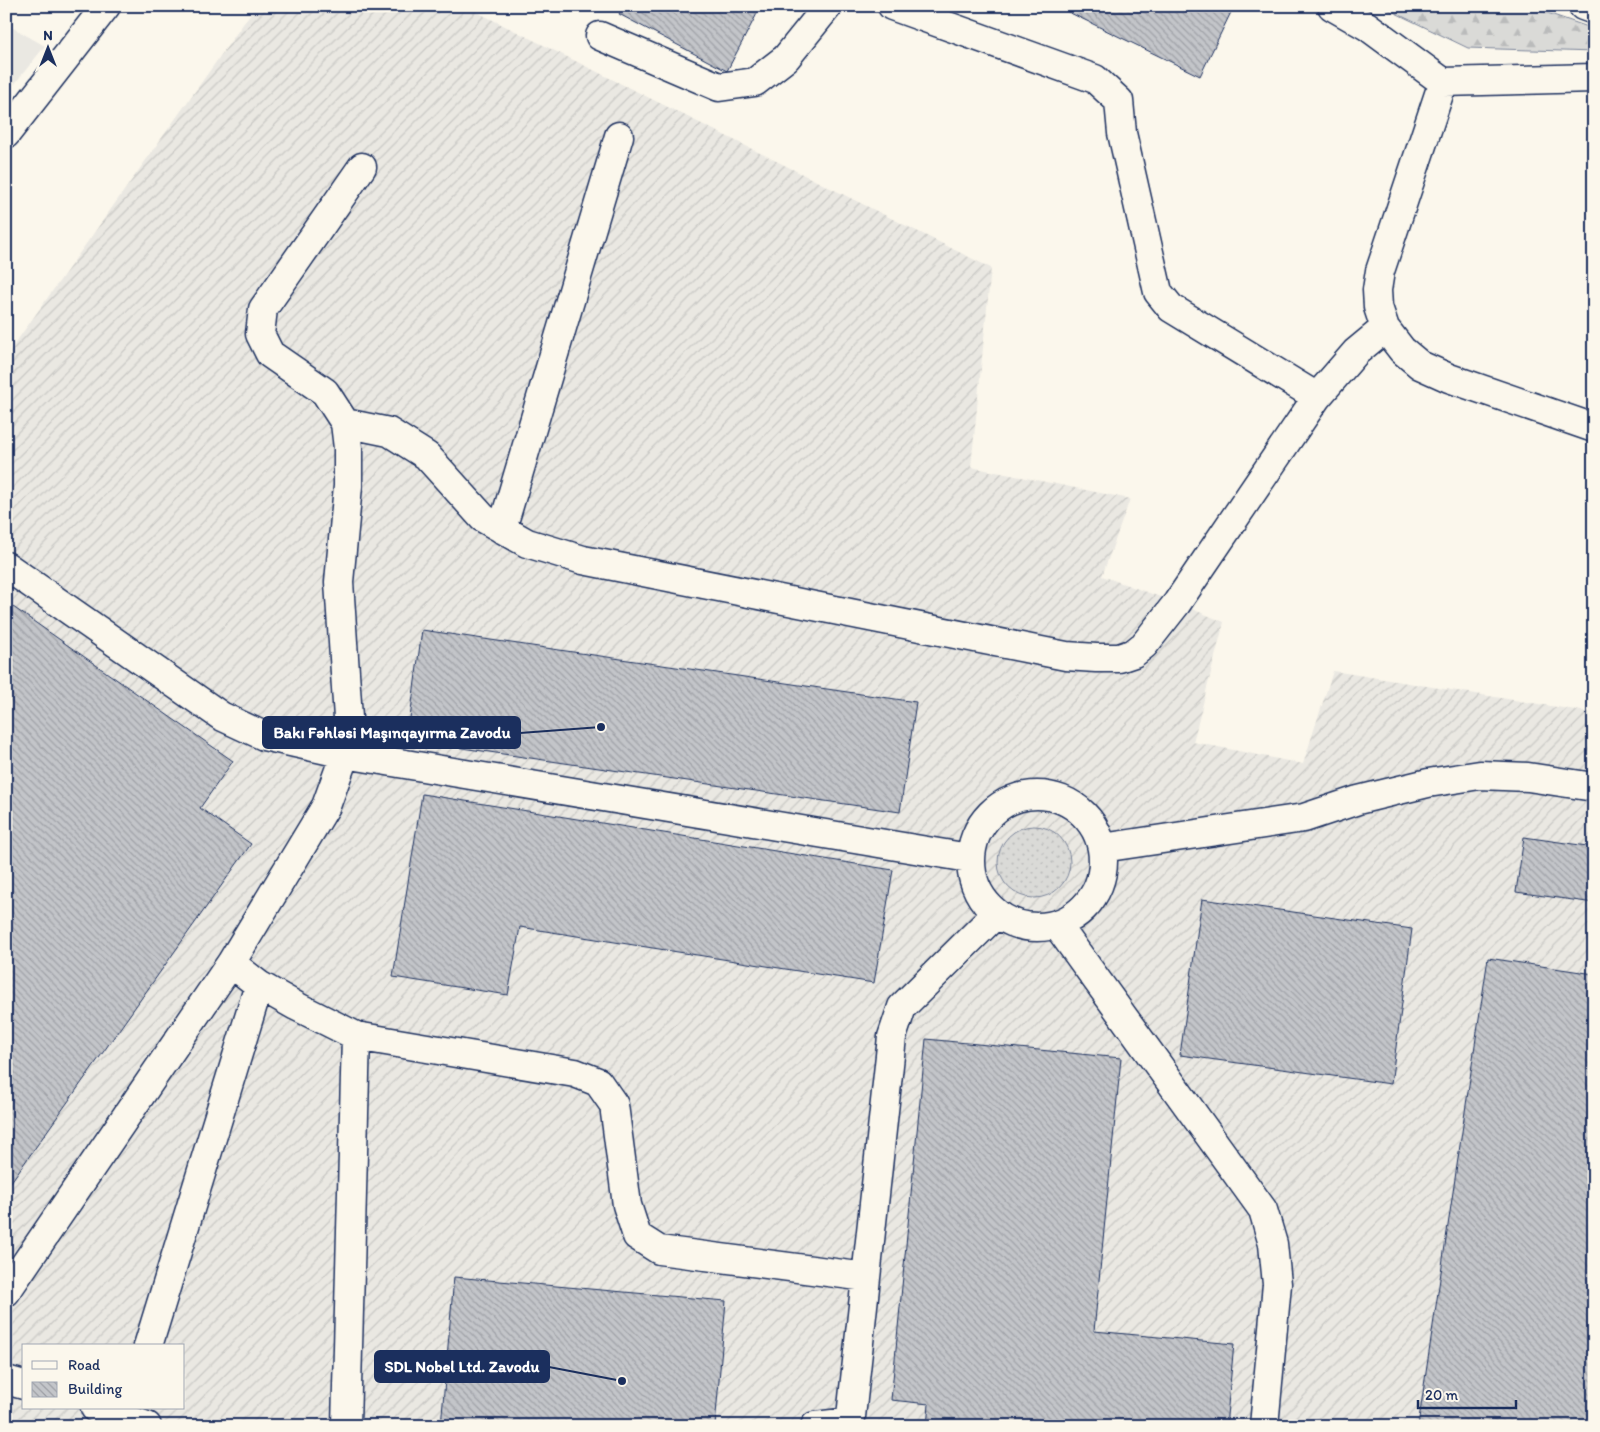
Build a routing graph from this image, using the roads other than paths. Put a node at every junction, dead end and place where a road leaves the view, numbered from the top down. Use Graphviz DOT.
graph roads {
  1 [pos="106,6"];
  2 [pos="828,6"];
  3 [pos="892,6"];
  4 [pos="1332,6"];
  5 [pos="1583,6"];
  6 [pos="1594,10"];
  7 [pos="600,36"];
  8 [pos="1594,78"];
  9 [pos="1443,82"];
  10 [pos="6,134"];
  11 [pos="619,136"];
  12 [pos="362,166"];
  13 [pos="1385,328"];
  14 [pos="1317,397"];
  15 [pos="345,423"];
  16 [pos="1594,428"];
  17 [pos="502,529"];
  18 [pos="6,566"];
  19 [pos="345,754"];
  20 [pos="1594,787"];
  21 [pos="1102,848"];
  22 [pos="970,858"];
  23 [pos="996,914"];
  24 [pos="1057,925"];
  25 [pos="232,963"];
  26 [pos="259,984"];
  27 [pos="356,1036"];
  28 [pos="866,1277"];
  29 [pos="6,1292"];
  30 [pos="149,1344"];
  31 [pos="6,1380"];
  32 [pos="22,1384"];
  33 [pos="104,1410"];
  34 [pos="134,1417"];
  35 [pos="850,1424"];
  36 [pos="346,1426"];
  37 [pos="814,1426"];
  38 [pos="1264,1426"];
  1 -- 10 [label="street"];
  2 -- 7 [label="street"];
  3 -- 14 [label="street"];
  4 -- 9 [label="street"];
  5 -- 6 [label="street"];
  8 -- 9 [label="street"];
  9 -- 13 [label="street"];
  11 -- 17 [label="street"];
  12 -- 15 [label="street"];
  13 -- 14 [label="street"];
  13 -- 16 [label="street"];
  14 -- 17 [label="street"];
  15 -- 17 [label="street"];
  15 -- 19 [label="street"];
  18 -- 19 [label="street"];
  19 -- 22 [label="street"];
  19 -- 25 [label="street"];
  20 -- 21 [label="street"];
  21 -- 22 [label="street"];
  21 -- 24 [label="street"];
  22 -- 23 [label="street"];
  23 -- 24 [label="street"];
  23 -- 28 [label="street"];
  24 -- 38 [label="street"];
  25 -- 26 [label="street"];
  25 -- 29 [label="street"];
  26 -- 27 [label="street"];
  26 -- 30 [label="street"];
  27 -- 28 [label="street"];
  27 -- 36 [label="street"];
  28 -- 35 [label="street"];
  31 -- 32 [label="street"];
  33 -- 34 [label="street"];
  35 -- 37 [label="street"];
}
